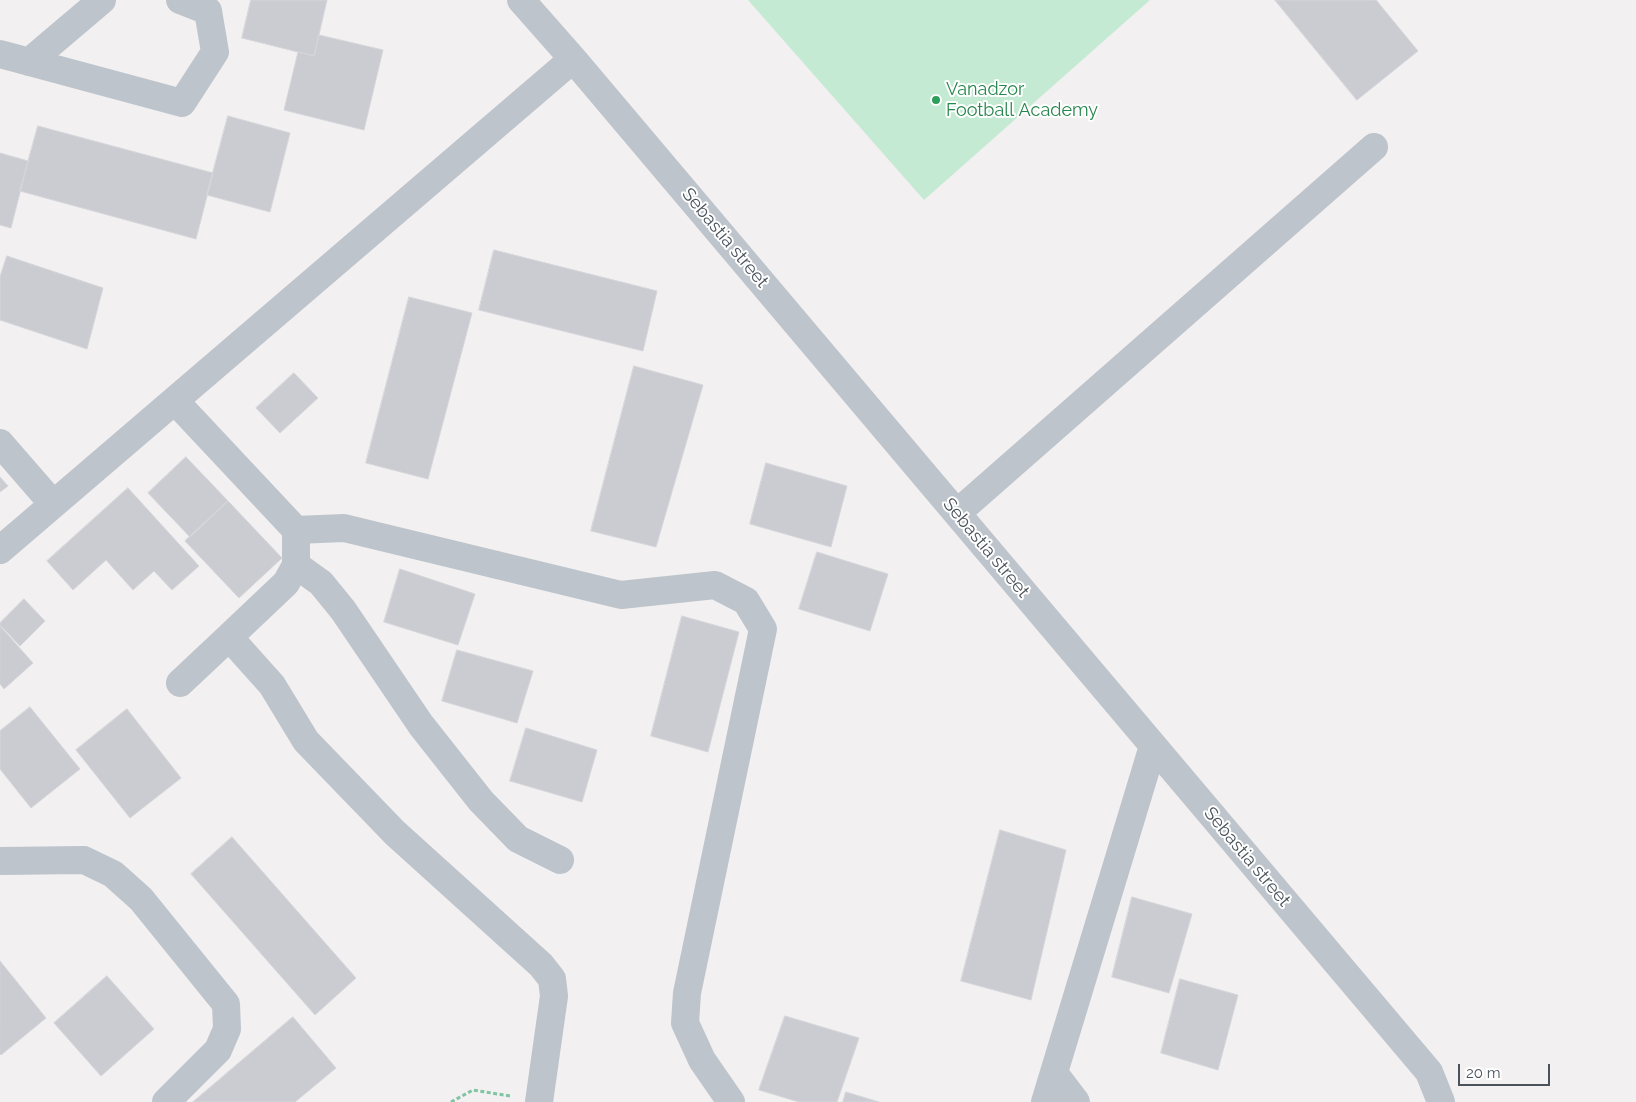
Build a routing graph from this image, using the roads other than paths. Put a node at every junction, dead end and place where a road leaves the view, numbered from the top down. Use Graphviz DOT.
graph roads {
  1 [pos="102,0"];
  2 [pos="180,0"];
  3 [pos="521,0"];
  4 [pos="0,54"];
  5 [pos="573,59"];
  6 [pos="29,62"];
  7 [pos="1374,147"];
  8 [pos="175,401"];
  9 [pos="0,443"];
  10 [pos="54,504"];
  11 [pos="957,513"];
  12 [pos="296,530"];
  13 [pos="0,550"];
  14 [pos="296,565"];
  15 [pos="229,637"];
  16 [pos="180,682"];
  17 [pos="1153,746"];
  18 [pos="560,860"];
  19 [pos="0,861"];
  20 [pos="1054,1073"];
  21 [pos="527,1100"];
  22 [pos="166,1102"];
  23 [pos="731,1102"];
  24 [pos="1045,1102"];
  25 [pos="1076,1102"];
  26 [pos="1441,1102"];
  1 -- 6 [label="street"];
  2 -- 6 [label="street"];
  3 -- 5 [label="street, Sebastia street"];
  4 -- 6 [label="street"];
  5 -- 8 [label="street"];
  5 -- 11 [label="street, Sebastia street"];
  7 -- 11 [label="street"];
  8 -- 10 [label="street"];
  8 -- 12 [label="street"];
  9 -- 10 [label="street"];
  10 -- 13 [label="street"];
  11 -- 17 [label="street, Sebastia street"];
  12 -- 14 [label="street"];
  12 -- 23 [label="street"];
  14 -- 15 [label="street"];
  14 -- 18 [label="street"];
  15 -- 16 [label="street"];
  15 -- 21 [label="street"];
  17 -- 20 [label="street"];
  17 -- 26 [label="street, Sebastia street"];
  19 -- 22 [label="street"];
  20 -- 24 [label="street"];
  20 -- 25 [label="street"];
}
